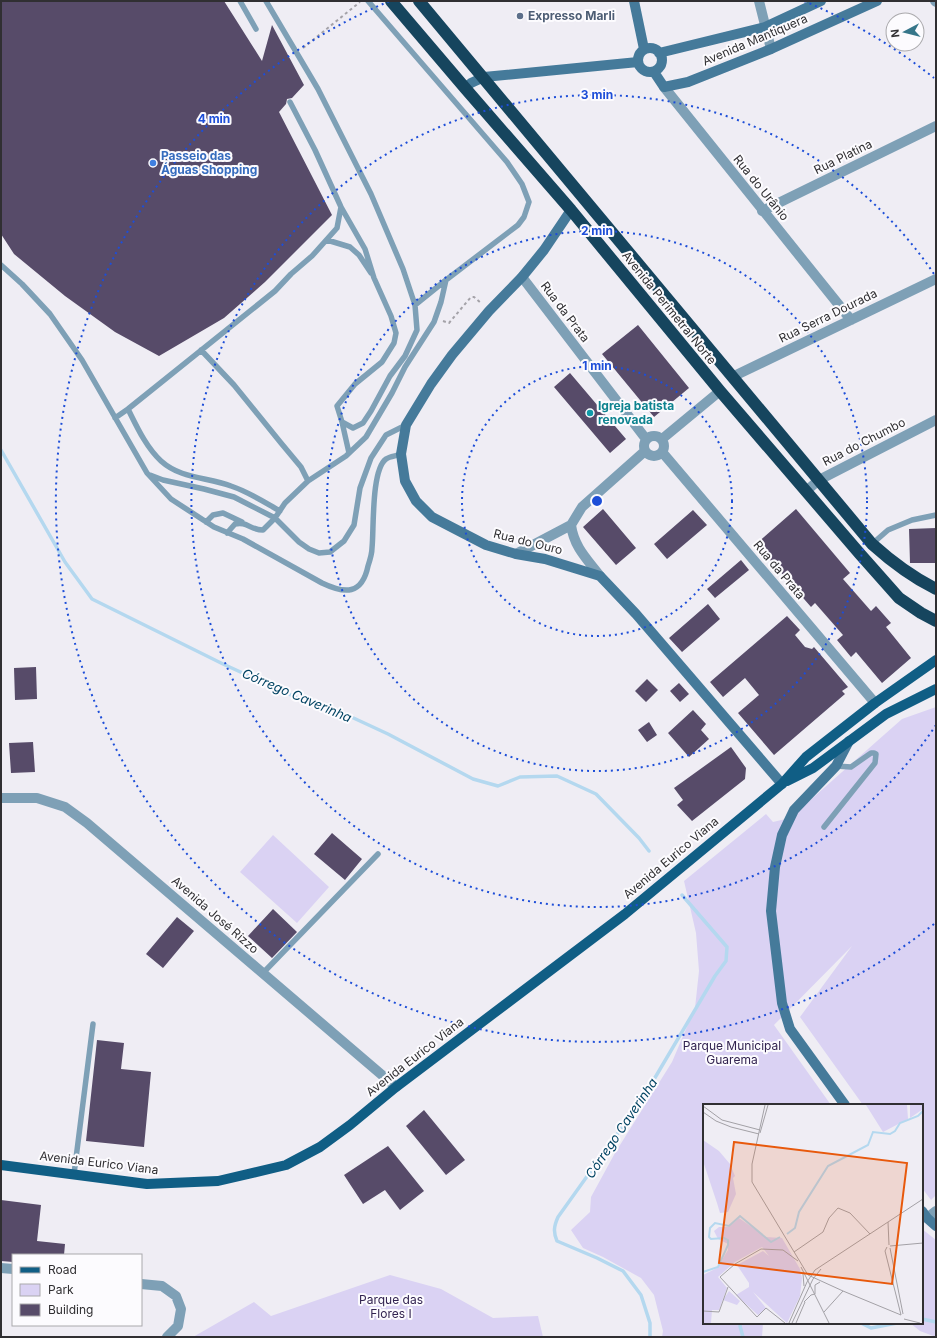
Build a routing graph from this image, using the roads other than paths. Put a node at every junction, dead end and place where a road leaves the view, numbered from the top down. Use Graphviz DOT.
graph roads {
  1 [pos="240,1"];
  2 [pos="266,1"];
  3 [pos="368,1"];
  4 [pos="391,1"];
  5 [pos="419,1"];
  6 [pos="634,1"];
  7 [pos="759,1"];
  8 [pos="821,1"];
  9 [pos="877,1"];
  10 [pos="765,27"];
  11 [pos="256,29"];
  12 [pos="644,49"];
  13 [pos="771,49"];
  14 [pos="659,53"];
  15 [pos="638,62"];
  16 [pos="654,72"];
  17 [pos="484,77"];
  18 [pos="664,87"];
  19 [pos="465,88"];
  20 [pos="290,102"];
  21 [pos="936,126"];
  22 [pos="341,207"];
  23 [pos="571,210"];
  24 [pos="762,211"];
  25 [pos="327,240"];
  26 [pos="2,267"];
  27 [pos="522,277"];
  28 [pos="374,278"];
  29 [pos="936,279"];
  30 [pos="446,280"];
  31 [pos="415,305"];
  32 [pos="851,320"];
  33 [pos="417,330"];
  34 [pos="427,334"];
  35 [pos="201,350"];
  36 [pos="732,377"];
  37 [pos="720,391"];
  38 [pos="128,409"];
  39 [pos="115,418"];
  40 [pos="936,420"];
  41 [pos="342,422"];
  42 [pos="406,425"];
  43 [pos="646,439"];
  44 [pos="662,439"];
  45 [pos="645,452"];
  46 [pos="662,452"];
  47 [pos="349,453"];
  48 [pos="401,454"];
  49 [pos="147,473"];
  50 [pos="819,480"];
  51 [pos="308,481"];
  52 [pos="806,491"];
  53 [pos="280,511"];
  54 [pos="936,515"];
  55 [pos="275,518"];
  56 [pos="206,522"];
  57 [pos="242,522"];
  58 [pos="571,524"];
  59 [pos="227,533"];
  60 [pos="872,544"];
  61 [pos="516,554"];
  62 [pos="600,576"];
  63 [pos="920,581"];
  64 [pos="936,583"];
  65 [pos="936,589"];
  66 [pos="936,621"];
  67 [pos="936,660"];
  68 [pos="936,689"];
  69 [pos="875,703"];
  70 [pos="849,741"];
  71 [pos="836,766"];
  72 [pos="782,784"];
  73 [pos="1,798"];
  74 [pos="824,826"];
  75 [pos="378,854"];
  76 [pos="263,973"];
  77 [pos="93,1024"];
  78 [pos="396,1087"];
  79 [pos="844,1104"];
  80 [pos="1,1165"];
  81 [pos="74,1174"];
  82 [pos="936,1211"];
  83 [pos="925,1214"];
  84 [pos="936,1226"];
  85 [pos="1,1268"];
  86 [pos="12,1269"];
  87 [pos="142,1284"];
  88 [pos="167,1337"];
  1 -- 11 [label="lane"];
  2 -- 31 [label="lane"];
  3 -- 30 [label="lane"];
  4 -- 19 [label="highway, Avenida Perimetral Norte"];
  5 -- 17 [label="highway, Avenida Perimetral Norte"];
  6 -- 12 [label="street"];
  7 -- 10 [label="street"];
  8 -- 10 [label="street, Avenida Mantiquera"];
  9 -- 13 [label="street, Avenida Mantiquera"];
  10 -- 13 [label="street"];
  10 -- 14 [label="street, Avenida Mantiquera"];
  12 -- 14 [label="street"];
  12 -- 15 [label="street"];
  13 -- 18 [label="street, Avenida Mantiquera"];
  14 -- 16 [label="street"];
  15 -- 16 [label="street"];
  15 -- 17 [label="street"];
  16 -- 18 [label="street, Rua do Urânio"];
  17 -- 19 [label="street"];
  17 -- 36 [label="highway, Avenida Perimetral Norte"];
  18 -- 24 [label="street, Rua do Urânio"];
  19 -- 23 [label="highway, Avenida Perimetral Norte"];
  20 -- 22 [label="lane"];
  21 -- 24 [label="street, Rua Platina"];
  22 -- 25 [label="lane"];
  22 -- 28 [label="lane"];
  23 -- 27 [label="street, Rua do Ouro"];
  23 -- 37 [label="highway, Avenida Perimetral Norte"];
  24 -- 32 [label="street, Rua do Urânio"];
  25 -- 28 [label="lane"];
  25 -- 35 [label="lane"];
  26 -- 39 [label="lane"];
  27 -- 42 [label="street, Rua do Ouro"];
  27 -- 43 [label="street, Rua da Prata"];
  28 -- 41 [label="lane"];
  29 -- 32 [label="street, Rua Serra Dourada"];
  30 -- 31 [label="lane"];
  30 -- 34 [label="lane"];
  31 -- 33 [label="lane"];
  32 -- 36 [label="street, Rua Serra Dourada"];
  33 -- 34 [label="lane"];
  33 -- 41 [label="lane"];
  34 -- 47 [label="lane"];
  35 -- 38 [label="lane"];
  35 -- 51 [label="lane"];
  36 -- 50 [label="highway, Avenida Perimetral Norte"];
  37 -- 44 [label="street"];
  37 -- 52 [label="highway, Avenida Perimetral Norte"];
  38 -- 39 [label="lane"];
  38 -- 53 [label="lane"];
  39 -- 49 [label="lane"];
  40 -- 50 [label="street, Rua do Chumbo"];
  41 -- 47 [label="lane"];
  42 -- 48 [label="street, Rua do Ouro"];
  42 -- 55 [label="lane"];
  43 -- 44 [label="street"];
  43 -- 45 [label="street"];
  44 -- 46 [label="street"];
  45 -- 46 [label="street"];
  45 -- 58 [label="street"];
  46 -- 69 [label="street, Rua da Prata"];
  47 -- 51 [label="lane"];
  48 -- 59 [label="lane"];
  48 -- 61 [label="street, Rua do Ouro"];
  49 -- 55 [label="lane"];
  49 -- 56 [label="lane"];
  50 -- 52 [label="street, Rua do Chumbo"];
  50 -- 60 [label="highway, Avenida Perimetral Norte"];
  51 -- 53 [label="lane"];
  52 -- 66 [label="highway, Avenida Perimetral Norte"];
  53 -- 55 [label="lane"];
  54 -- 60 [label="lane"];
  55 -- 57 [label="lane"];
  56 -- 57 [label="lane"];
  56 -- 59 [label="lane"];
  57 -- 59 [label="lane"];
  58 -- 61 [label="street"];
  58 -- 62 [label="street"];
  60 -- 63 [label="highway, Avenida Perimetral Norte"];
  61 -- 62 [label="street, Rua do Ouro"];
  62 -- 72 [label="street, Rua do Ouro"];
  63 -- 64 [label="highway"];
  63 -- 65 [label="highway, Avenida Perimetral Norte"];
  67 -- 69 [label="main road, Avenida Eurico Viana"];
  68 -- 70 [label="main road, Avenida Eurico Viana"];
  69 -- 72 [label="main road, Avenida Eurico Viana"];
  70 -- 71 [label="street"];
  70 -- 72 [label="main road, Avenida Eurico Viana"];
  71 -- 74 [label="lane"];
  71 -- 79 [label="street"];
  72 -- 78 [label="main road, Avenida Eurico Viana"];
  73 -- 76 [label="street, Avenida José Rizzo"];
  75 -- 76 [label="lane"];
  76 -- 78 [label="street, Avenida José Rizzo"];
  77 -- 81 [label="lane"];
  78 -- 81 [label="main road, Avenida Eurico Viana"];
  80 -- 81 [label="main road, Avenida Eurico Viana"];
  82 -- 83 [label="street"];
  83 -- 84 [label="street"];
  85 -- 86 [label="street"];
  87 -- 88 [label="street"];
}
